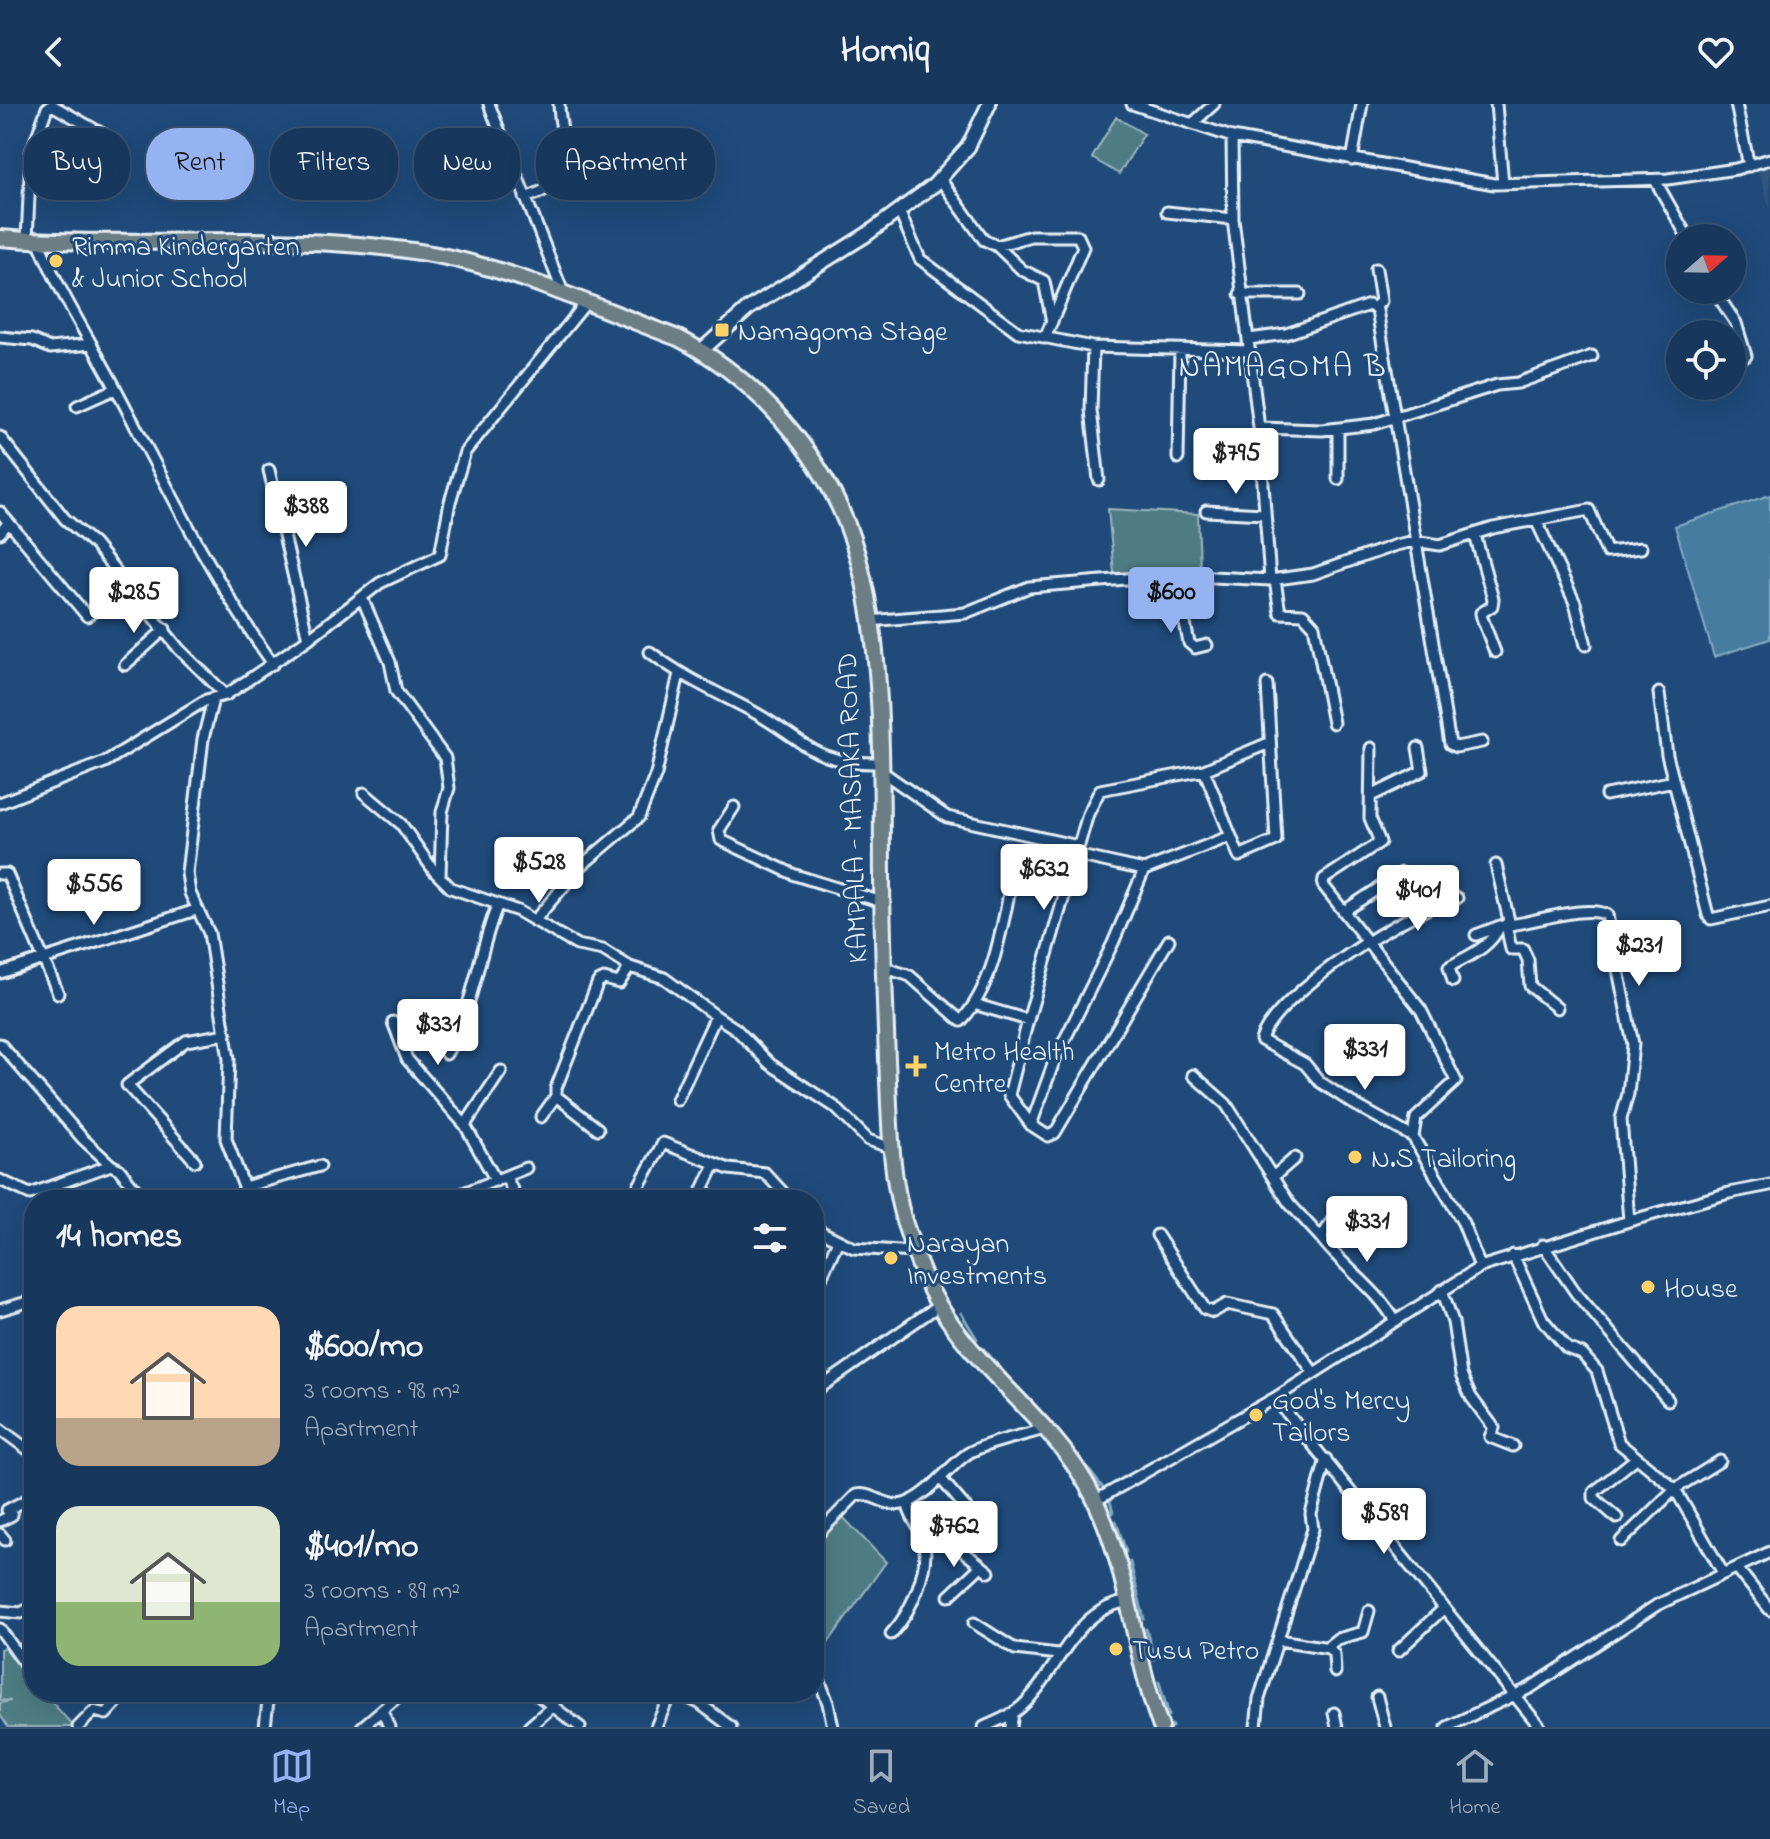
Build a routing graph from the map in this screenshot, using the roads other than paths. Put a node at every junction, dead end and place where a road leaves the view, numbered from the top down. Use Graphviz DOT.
graph roads {
  1 [pos="52,104"];
  2 [pos="489,104"];
  3 [pos="559,104"];
  4 [pos="989,104"];
  5 [pos="1132,104"];
  6 [pos="1214,104"];
  7 [pos="1362,104"];
  8 [pos="1496,104"];
  9 [pos="1736,104"];
  10 [pos="1192,124"];
  11 [pos="92,128"];
  12 [pos="1232,137"];
  13 [pos="1770,159"];
  14 [pos="1352,160"];
  15 [pos="1749,166"];
  16 [pos="940,179"];
  17 [pos="1655,180"];
  18 [pos="1503,184"];
  19 [pos="525,198"];
  20 [pos="899,211"];
  21 [pos="1167,212"];
  22 [pos="1233,219"];
  23 [pos="1680,224"];
  24 [pos="0,238"];
  25 [pos="32,240"];
  26 [pos="997,246"];
  27 [pos="1376,269"];
  28 [pos="1240,294"];
  29 [pos="1300,294"];
  30 [pos="564,295"];
  31 [pos="585,304"];
  32 [pos="1375,307"];
  33 [pos="1052,322"];
  34 [pos="0,337"];
  35 [pos="1045,338"];
  36 [pos="1249,339"];
  37 [pos="91,344"];
  38 [pos="1093,347"];
  39 [pos="702,350"];
  40 [pos="1180,350"];
  41 [pos="1250,351"];
  42 [pos="1592,356"];
  43 [pos="115,389"];
  44 [pos="77,406"];
  45 [pos="1393,418"];
  46 [pos="1259,428"];
  47 [pos="1338,429"];
  48 [pos="0,437"];
  49 [pos="1178,458"];
  50 [pos="269,470"];
  51 [pos="1338,479"];
  52 [pos="1099,480"];
  53 [pos="1206,511"];
  54 [pos="0,512"];
  55 [pos="1264,514"];
  56 [pos="1536,520"];
  57 [pos="8,523"];
  58 [pos="0,533"];
  59 [pos="1475,535"];
  60 [pos="1414,541"];
  61 [pos="1641,548"];
  62 [pos="1175,575"];
  63 [pos="1272,580"];
  64 [pos="128,585"];
  65 [pos="362,598"];
  66 [pos="869,621"];
  67 [pos="165,629"];
  68 [pos="308,639"];
  69 [pos="1207,645"];
  70 [pos="1586,645"];
  71 [pos="650,652"];
  72 [pos="1495,652"];
  73 [pos="273,664"];
  74 [pos="125,665"];
  75 [pos="679,674"];
  76 [pos="1267,684"];
  77 [pos="1659,693"];
  78 [pos="226,695"];
  79 [pos="213,699"];
  80 [pos="1333,723"];
  81 [pos="1482,742"];
  82 [pos="1269,743"];
  83 [pos="1371,748"];
  84 [pos="1418,748"];
  85 [pos="881,767"];
  86 [pos="1204,770"];
  87 [pos="1674,781"];
  88 [pos="901,787"];
  89 [pos="881,792"];
  90 [pos="364,793"];
  91 [pos="1606,795"];
  92 [pos="1371,796"];
  93 [pos="0,803"];
  94 [pos="734,807"];
  95 [pos="1231,836"];
  96 [pos="1077,851"];
  97 [pos="1496,865"];
  98 [pos="1144,870"];
  99 [pos="1402,873"];
  100 [pos="0,874"];
  101 [pos="440,877"];
  102 [pos="1012,879"];
  103 [pos="1457,898"];
  104 [pos="882,902"];
  105 [pos="498,904"];
  106 [pos="1770,906"];
  107 [pos="196,910"];
  108 [pos="1344,911"];
  109 [pos="534,921"];
  110 [pos="1504,925"];
  111 [pos="1476,935"];
  112 [pos="1169,940"];
  113 [pos="1367,944"];
  114 [pos="45,960"];
  115 [pos="630,967"];
  116 [pos="883,967"];
  117 [pos="0,973"];
  118 [pos="1453,981"];
  119 [pos="58,993"];
  120 [pos="977,1005"];
  121 [pos="1557,1008"];
  122 [pos="716,1016"];
  123 [pos="1028,1020"];
  124 [pos="393,1022"];
  125 [pos="226,1034"];
  126 [pos="0,1044"];
  127 [pos="446,1054"];
  128 [pos="501,1071"];
  129 [pos="1193,1075"];
  130 [pos="556,1096"];
  131 [pos="677,1100"];
  132 [pos="541,1117"];
  133 [pos="465,1125"];
  134 [pos="1031,1125"];
  135 [pos="598,1129"];
  136 [pos="1413,1137"];
  137 [pos="892,1148"];
  138 [pos="1295,1158"];
  139 [pos="195,1161"];
  140 [pos="715,1164"];
  141 [pos="111,1165"];
  142 [pos="320,1166"];
  143 [pos="526,1168"];
  144 [pos="1273,1177"];
  145 [pos="501,1179"];
  146 [pos="0,1180"];
  147 [pos="1770,1185"];
  148 [pos="244,1187"];
  149 [pos="41,1190"];
  150 [pos="136,1190"];
  151 [pos="472,1190"];
  152 [pos="509,1190"];
  153 [pos="637,1190"];
  154 [pos="703,1190"];
  155 [pos="780,1190"];
  156 [pos="24,1191"];
  157 [pos="1355,1207"];
  158 [pos="1629,1221"];
  159 [pos="824,1235"];
  160 [pos="1157,1235"];
  161 [pos="1321,1238"];
  162 [pos="837,1243"];
  163 [pos="1543,1245"];
  164 [pos="914,1252"];
  165 [pos="1513,1255"];
  166 [pos="1480,1267"];
  167 [pos="824,1271"];
  168 [pos="1442,1290"];
  169 [pos="24,1303"];
  170 [pos="938,1306"];
  171 [pos="0,1310"];
  172 [pos="1395,1321"];
  173 [pos="1313,1372"];
  174 [pos="824,1385"];
  175 [pos="1275,1398"];
  176 [pos="1668,1400"];
  177 [pos="0,1429"];
  178 [pos="1044,1429"];
  179 [pos="1513,1446"];
  180 [pos="24,1447"];
  181 [pos="1326,1459"];
  182 [pos="1635,1459"];
  183 [pos="1720,1461"];
  184 [pos="941,1479"];
  185 [pos="1675,1489"];
  186 [pos="24,1501"];
  187 [pos="1095,1501"];
  188 [pos="910,1502"];
  189 [pos="1617,1518"];
  190 [pos="0,1521"];
  191 [pos="824,1528"];
  192 [pos="1621,1541"];
  193 [pos="1770,1552"];
  194 [pos="1737,1568"];
  195 [pos="1723,1573"];
  196 [pos="949,1596"];
  197 [pos="1130,1601"];
  198 [pos="1443,1609"];
  199 [pos="1770,1610"];
  200 [pos="0,1611"];
  201 [pos="24,1611"];
  202 [pos="1369,1611"];
  203 [pos="974,1623"];
  204 [pos="0,1629"];
  205 [pos="891,1634"];
  206 [pos="1279,1640"];
  207 [pos="1327,1647"];
  208 [pos="1398,1651"];
  209 [pos="1058,1654"];
  210 [pos="24,1663"];
  211 [pos="1335,1672"];
  212 [pos="824,1692"];
  213 [pos="1515,1694"];
  214 [pos="1377,1697"];
  215 [pos="117,1702"];
  216 [pos="268,1702"];
  217 [pos="391,1702"];
  218 [pos="549,1702"];
  219 [pos="668,1702"];
  220 [pos="697,1702"];
  221 [pos="554,1705"];
  222 [pos="382,1710"];
  223 [pos="1013,1713"];
  224 [pos="1334,1713"];
  225 [pos="78,1727"];
  226 [pos="265,1727"];
  227 [pos="362,1727"];
  228 [pos="389,1727"];
  229 [pos="529,1727"];
  230 [pos="580,1727"];
  231 [pos="656,1727"];
  232 [pos="731,1727"];
  233 [pos="833,1727"];
  234 [pos="984,1727"];
  235 [pos="1011,1727"];
  236 [pos="1161,1727"];
  237 [pos="1256,1727"];
  238 [pos="1337,1727"];
  239 [pos="1385,1727"];
  240 [pos="1447,1727"];
  241 [pos="1540,1727"];
  1 -- 11 [label="street"];
  1 -- 25 [label="street"];
  2 -- 19 [label="street"];
  3 -- 19 [label="street"];
  4 -- 16 [label="main road"];
  5 -- 10 [label="street"];
  6 -- 10 [label="street"];
  7 -- 14 [label="street"];
  8 -- 18 [label="street"];
  9 -- 15 [label="street"];
  10 -- 12 [label="street"];
  12 -- 14 [label="street"];
  12 -- 22 [label="street"];
  13 -- 15 [label="street"];
  14 -- 18 [label="street"];
  15 -- 17 [label="street"];
  16 -- 20 [label="main road"];
  16 -- 26 [label="street"];
  17 -- 18 [label="street"];
  17 -- 23 [label="street"];
  19 -- 30 [label="street"];
  20 -- 35 [label="street"];
  20 -- 39 [label="main road"];
  21 -- 22 [label="street"];
  22 -- 28 [label="street"];
  24 -- 25 [label="main road, KAMPALA - MASAKA ROAD"];
  25 -- 30 [label="main road, KAMPALA - MASAKA ROAD"];
  25 -- 37 [label="street"];
  26 -- 33 [label="street"];
  26 -- 33 [label="street"];
  27 -- 32 [label="street"];
  28 -- 29 [label="street"];
  28 -- 36 [label="street"];
  30 -- 31 [label="main road, KAMPALA - MASAKA ROAD"];
  31 -- 39 [label="main road, KAMPALA - MASAKA ROAD"];
  31 -- 65 [label="street"];
  32 -- 36 [label="street"];
  32 -- 45 [label="street"];
  33 -- 35 [label="street"];
  34 -- 37 [label="street"];
  35 -- 38 [label="street"];
  36 -- 41 [label="street"];
  37 -- 43 [label="street"];
  38 -- 40 [label="street"];
  38 -- 52 [label="street"];
  39 -- 66 [label="main road, KAMPALA - MASAKA ROAD"];
  40 -- 41 [label="street"];
  40 -- 49 [label="street"];
  41 -- 46 [label="street"];
  42 -- 45 [label="street"];
  43 -- 44 [label="street"];
  43 -- 73 [label="street"];
  45 -- 47 [label="street"];
  45 -- 60 [label="street"];
  46 -- 47 [label="street"];
  46 -- 55 [label="street"];
  47 -- 51 [label="street"];
  48 -- 64 [label="street"];
  50 -- 68 [label="street"];
  53 -- 55 [label="street"];
  54 -- 57 [label="street"];
  55 -- 63 [label="street"];
  56 -- 59 [label="street"];
  56 -- 61 [label="street"];
  56 -- 70 [label="street"];
  57 -- 58 [label="street"];
  57 -- 64 [label="street"];
  59 -- 60 [label="street"];
  59 -- 72 [label="street"];
  60 -- 63 [label="street"];
  60 -- 81 [label="street"];
  62 -- 63 [label="street"];
  62 -- 66 [label="street"];
  62 -- 69 [label="street"];
  63 -- 80 [label="street"];
  64 -- 67 [label="street"];
  65 -- 68 [label="street"];
  65 -- 101 [label="street"];
  66 -- 85 [label="main road, KAMPALA - MASAKA ROAD"];
  67 -- 74 [label="street"];
  67 -- 78 [label="street"];
  68 -- 73 [label="street"];
  71 -- 75 [label="street"];
  73 -- 78 [label="street"];
  75 -- 85 [label="street"];
  75 -- 109 [label="street"];
  76 -- 82 [label="street"];
  77 -- 87 [label="street"];
  78 -- 79 [label="street"];
  79 -- 93 [label="street"];
  79 -- 107 [label="street"];
  82 -- 86 [label="street"];
  82 -- 95 [label="street"];
  83 -- 92 [label="street"];
  84 -- 92 [label="street"];
  85 -- 88 [label="street"];
  85 -- 89 [label="main road, KAMPALA - MASAKA ROAD"];
  86 -- 95 [label="street"];
  86 -- 96 [label="street"];
  87 -- 91 [label="street"];
  87 -- 106 [label="street"];
  88 -- 89 [label="street"];
  88 -- 96 [label="street"];
  89 -- 104 [label="main road, KAMPALA - MASAKA ROAD"];
  90 -- 101 [label="street"];
  92 -- 108 [label="street"];
  94 -- 104 [label="street"];
  95 -- 98 [label="street"];
  96 -- 98 [label="street"];
  96 -- 123 [label="street"];
  97 -- 110 [label="street"];
  98 -- 134 [label="street"];
  99 -- 108 [label="street"];
  100 -- 114 [label="street"];
  101 -- 105 [label="street"];
  102 -- 120 [label="street"];
  103 -- 113 [label="street"];
  104 -- 116 [label="main road, KAMPALA - MASAKA ROAD"];
  105 -- 109 [label="street"];
  105 -- 127 [label="street"];
  107 -- 114 [label="street"];
  107 -- 125 [label="street"];
  108 -- 113 [label="street"];
  109 -- 115 [label="street"];
  110 -- 111 [label="street"];
  110 -- 118 [label="street"];
  110 -- 121 [label="street"];
  110 -- 158 [label="street"];
  112 -- 134 [label="street"];
  113 -- 136 [label="street"];
  113 -- 136 [label="street"];
  114 -- 117 [label="street"];
  114 -- 119 [label="street"];
  115 -- 122 [label="street"];
  115 -- 130 [label="street"];
  116 -- 120 [label="street"];
  116 -- 137 [label="main road, KAMPALA - MASAKA ROAD"];
  120 -- 123 [label="street"];
  122 -- 131 [label="street"];
  122 -- 137 [label="street"];
  123 -- 134 [label="street"];
  124 -- 133 [label="street"];
  125 -- 139 [label="street"];
  125 -- 148 [label="street"];
  126 -- 141 [label="street"];
  128 -- 133 [label="street"];
  129 -- 144 [label="street"];
  130 -- 132 [label="street"];
  130 -- 135 [label="street"];
  133 -- 145 [label="street"];
  136 -- 166 [label="street"];
  137 -- 164 [label="main road, KAMPALA - MASAKA ROAD"];
  138 -- 144 [label="street"];
  140 -- 153 [label="street"];
  140 -- 154 [label="street"];
  140 -- 155 [label="street"];
  141 -- 149 [label="street"];
  141 -- 150 [label="street"];
  142 -- 148 [label="street"];
  143 -- 145 [label="street"];
  144 -- 161 [label="street"];
  145 -- 151 [label="street"];
  145 -- 152 [label="street"];
  146 -- 156 [label="street"];
  147 -- 158 [label="street"];
  157 -- 161 [label="street"];
  158 -- 163 [label="street"];
  159 -- 162 [label="street"];
  160 -- 173 [label="street"];
  161 -- 172 [label="street"];
  162 -- 164 [label="street"];
  162 -- 167 [label="street"];
  163 -- 165 [label="street"];
  163 -- 176 [label="street"];
  164 -- 170 [label="main road, KAMPALA - MASAKA ROAD"];
  165 -- 166 [label="street"];
  165 -- 182 [label="street"];
  166 -- 168 [label="street"];
  168 -- 172 [label="street"];
  168 -- 179 [label="street"];
  169 -- 171 [label="street"];
  170 -- 174 [label="street"];
  170 -- 178 [label="main road, KAMPALA - MASAKA ROAD"];
  172 -- 173 [label="street"];
  173 -- 175 [label="street"];
  175 -- 181 [label="street"];
  175 -- 187 [label="street"];
  177 -- 180 [label="street"];
  178 -- 184 [label="street"];
  178 -- 187 [label="main road, KAMPALA - MASAKA ROAD"];
  181 -- 198 [label="street"];
  181 -- 206 [label="street"];
  182 -- 185 [label="street"];
  182 -- 189 [label="street"];
  183 -- 185 [label="street"];
  184 -- 188 [label="street"];
  184 -- 196 [label="street"];
  185 -- 192 [label="street"];
  185 -- 195 [label="street"];
  186 -- 190 [label="street"];
  187 -- 197 [label="main road, KAMPALA - MASAKA ROAD"];
  188 -- 191 [label="street"];
  188 -- 205 [label="street"];
  193 -- 194 [label="street"];
  194 -- 195 [label="street"];
  194 -- 199 [label="street"];
  195 -- 213 [label="street"];
  197 -- 209 [label="street"];
  197 -- 236 [label="main road, KAMPALA - MASAKA ROAD"];
  198 -- 208 [label="street"];
  198 -- 213 [label="street"];
  200 -- 201 [label="street"];
  202 -- 207 [label="street"];
  203 -- 209 [label="street"];
  204 -- 210 [label="street"];
  206 -- 207 [label="street"];
  206 -- 237 [label="street"];
  207 -- 211 [label="street"];
  209 -- 223 [label="street"];
  212 -- 233 [label="street"];
  213 -- 240 [label="street"];
  213 -- 241 [label="street"];
  214 -- 239 [label="street"];
  215 -- 225 [label="street"];
  216 -- 226 [label="street"];
  217 -- 222 [label="street"];
  218 -- 221 [label="street"];
  219 -- 231 [label="street"];
  220 -- 232 [label="street"];
  221 -- 229 [label="street"];
  221 -- 230 [label="street"];
  222 -- 227 [label="street"];
  222 -- 228 [label="street"];
  223 -- 234 [label="street"];
  223 -- 235 [label="street"];
  224 -- 238 [label="street"];
}
